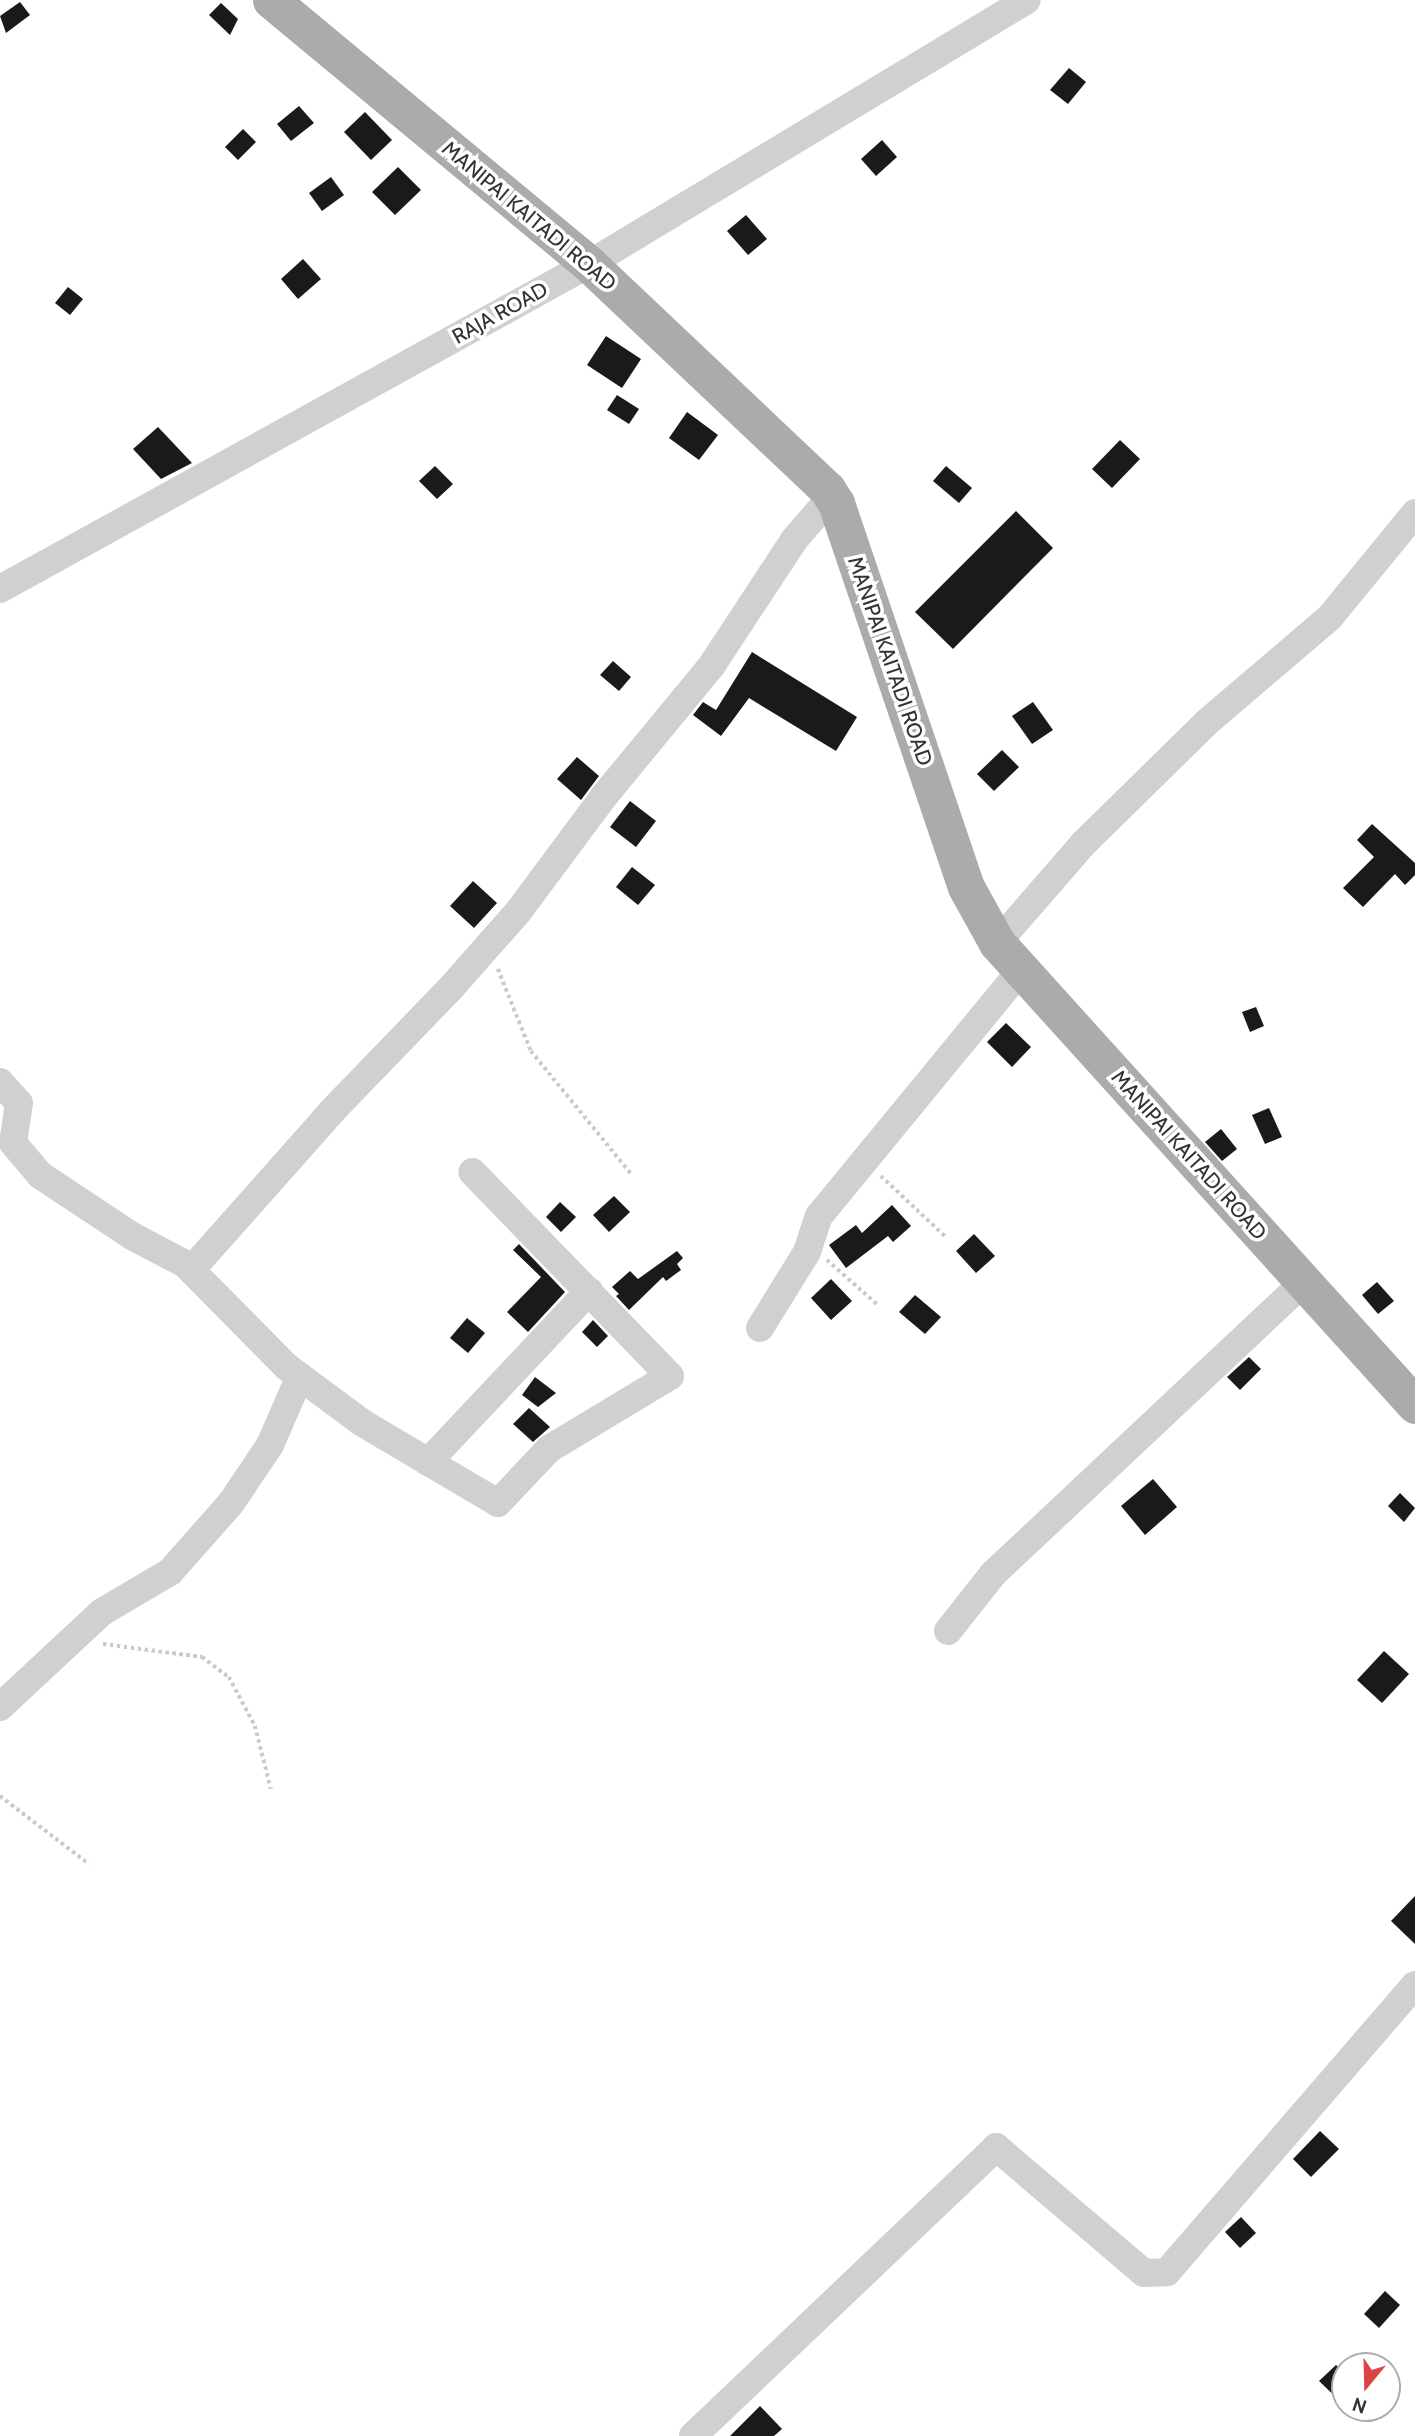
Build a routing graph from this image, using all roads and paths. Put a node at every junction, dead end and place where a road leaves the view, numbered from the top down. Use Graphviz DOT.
graph roads {
  1 [pos="271,0"];
  2 [pos="1027,0"];
  3 [pos="589,264"];
  4 [pos="832,496"];
  5 [pos="1415,513"];
  6 [pos="0,589"];
  7 [pos="493,940"];
  8 [pos="997,943"];
  9 [pos="1021,970"];
  10 [pos="0,1082"];
  11 [pos="864,1160"];
  12 [pos="472,1172"];
  13 [pos="632,1175"];
  14 [pos="946,1237"];
  15 [pos="809,1245"];
  16 [pos="191,1270"];
  17 [pos="1304,1282"];
  18 [pos="589,1291"];
  19 [pos="878,1305"];
  20 [pos="760,1328"];
  21 [pos="300,1376"];
  22 [pos="1413,1397"];
  23 [pos="428,1462"];
  24 [pos="948,1630"];
  25 [pos="77,1637"];
  26 [pos="0,1707"];
  27 [pos="271,1789"];
  28 [pos="0,1796"];
  29 [pos="89,1864"];
  30 [pos="1415,1985"];
  31 [pos="693,2436"];
  1 -- 3 [label="main road, MANIPAI KAITADI ROAD"];
  2 -- 3 [label="street, RAJA ROAD"];
  3 -- 4 [label="main road, MANIPAI KAITADI ROAD"];
  3 -- 6 [label="street, RAJA ROAD"];
  4 -- 7 [label="street"];
  4 -- 8 [label="main road, MANIPAI KAITADI ROAD"];
  5 -- 8 [label="street"];
  7 -- 13 [label="path"];
  7 -- 16 [label="street"];
  8 -- 9 [label="main road, MANIPAI KAITADI ROAD"];
  9 -- 11 [label="street"];
  9 -- 17 [label="main road, MANIPAI KAITADI ROAD"];
  10 -- 16 [label="street"];
  11 -- 14 [label="path"];
  11 -- 15 [label="street"];
  12 -- 18 [label="street"];
  15 -- 19 [label="path"];
  15 -- 20 [label="street"];
  16 -- 21 [label="street"];
  17 -- 22 [label="main road, MANIPAI KAITADI ROAD"];
  17 -- 24 [label="street"];
  18 -- 23 [label="street"];
  18 -- 23 [label="street"];
  21 -- 23 [label="street"];
  21 -- 25 [label="street"];
  25 -- 26 [label="street"];
  25 -- 27 [label="path"];
  28 -- 29 [label="path"];
  30 -- 31 [label="street"];
}
